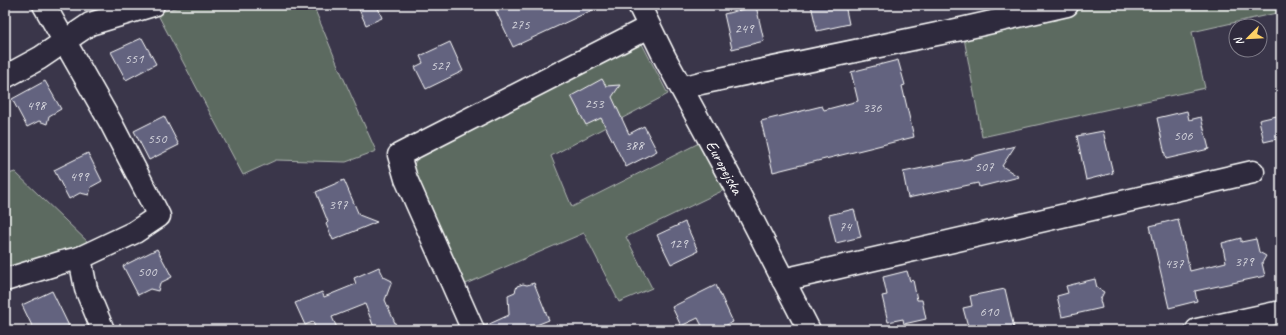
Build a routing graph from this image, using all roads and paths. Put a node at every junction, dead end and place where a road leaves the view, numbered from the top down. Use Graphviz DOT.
graph roads {
  1 [pos="44,5"];
  2 [pos="153,5"];
  3 [pos="639,5"];
  4 [pos="1067,5"];
  5 [pos="649,27"];
  6 [pos="65,41"];
  7 [pos="5,77"];
  8 [pos="682,88"];
  9 [pos="1254,172"];
  10 [pos="80,258"];
  11 [pos="5,280"];
  12 [pos="783,280"];
  13 [pos="1281,312"];
  14 [pos="103,330"];
  15 [pos="473,330"];
  16 [pos="809,330"];
  17 [pos="1197,330"];
  1 -- 6 [label="street"];
  2 -- 6 [label="street"];
  3 -- 5 [label="street, Europejska"];
  4 -- 8 [label="street"];
  5 -- 8 [label="street, Europejska"];
  5 -- 15 [label="street"];
  6 -- 7 [label="street"];
  6 -- 10 [label="street"];
  8 -- 12 [label="street, Europejska"];
  9 -- 12 [label="street"];
  10 -- 11 [label="street"];
  10 -- 14 [label="street"];
  12 -- 16 [label="street, Europejska"];
  13 -- 17 [label="street"];
}
